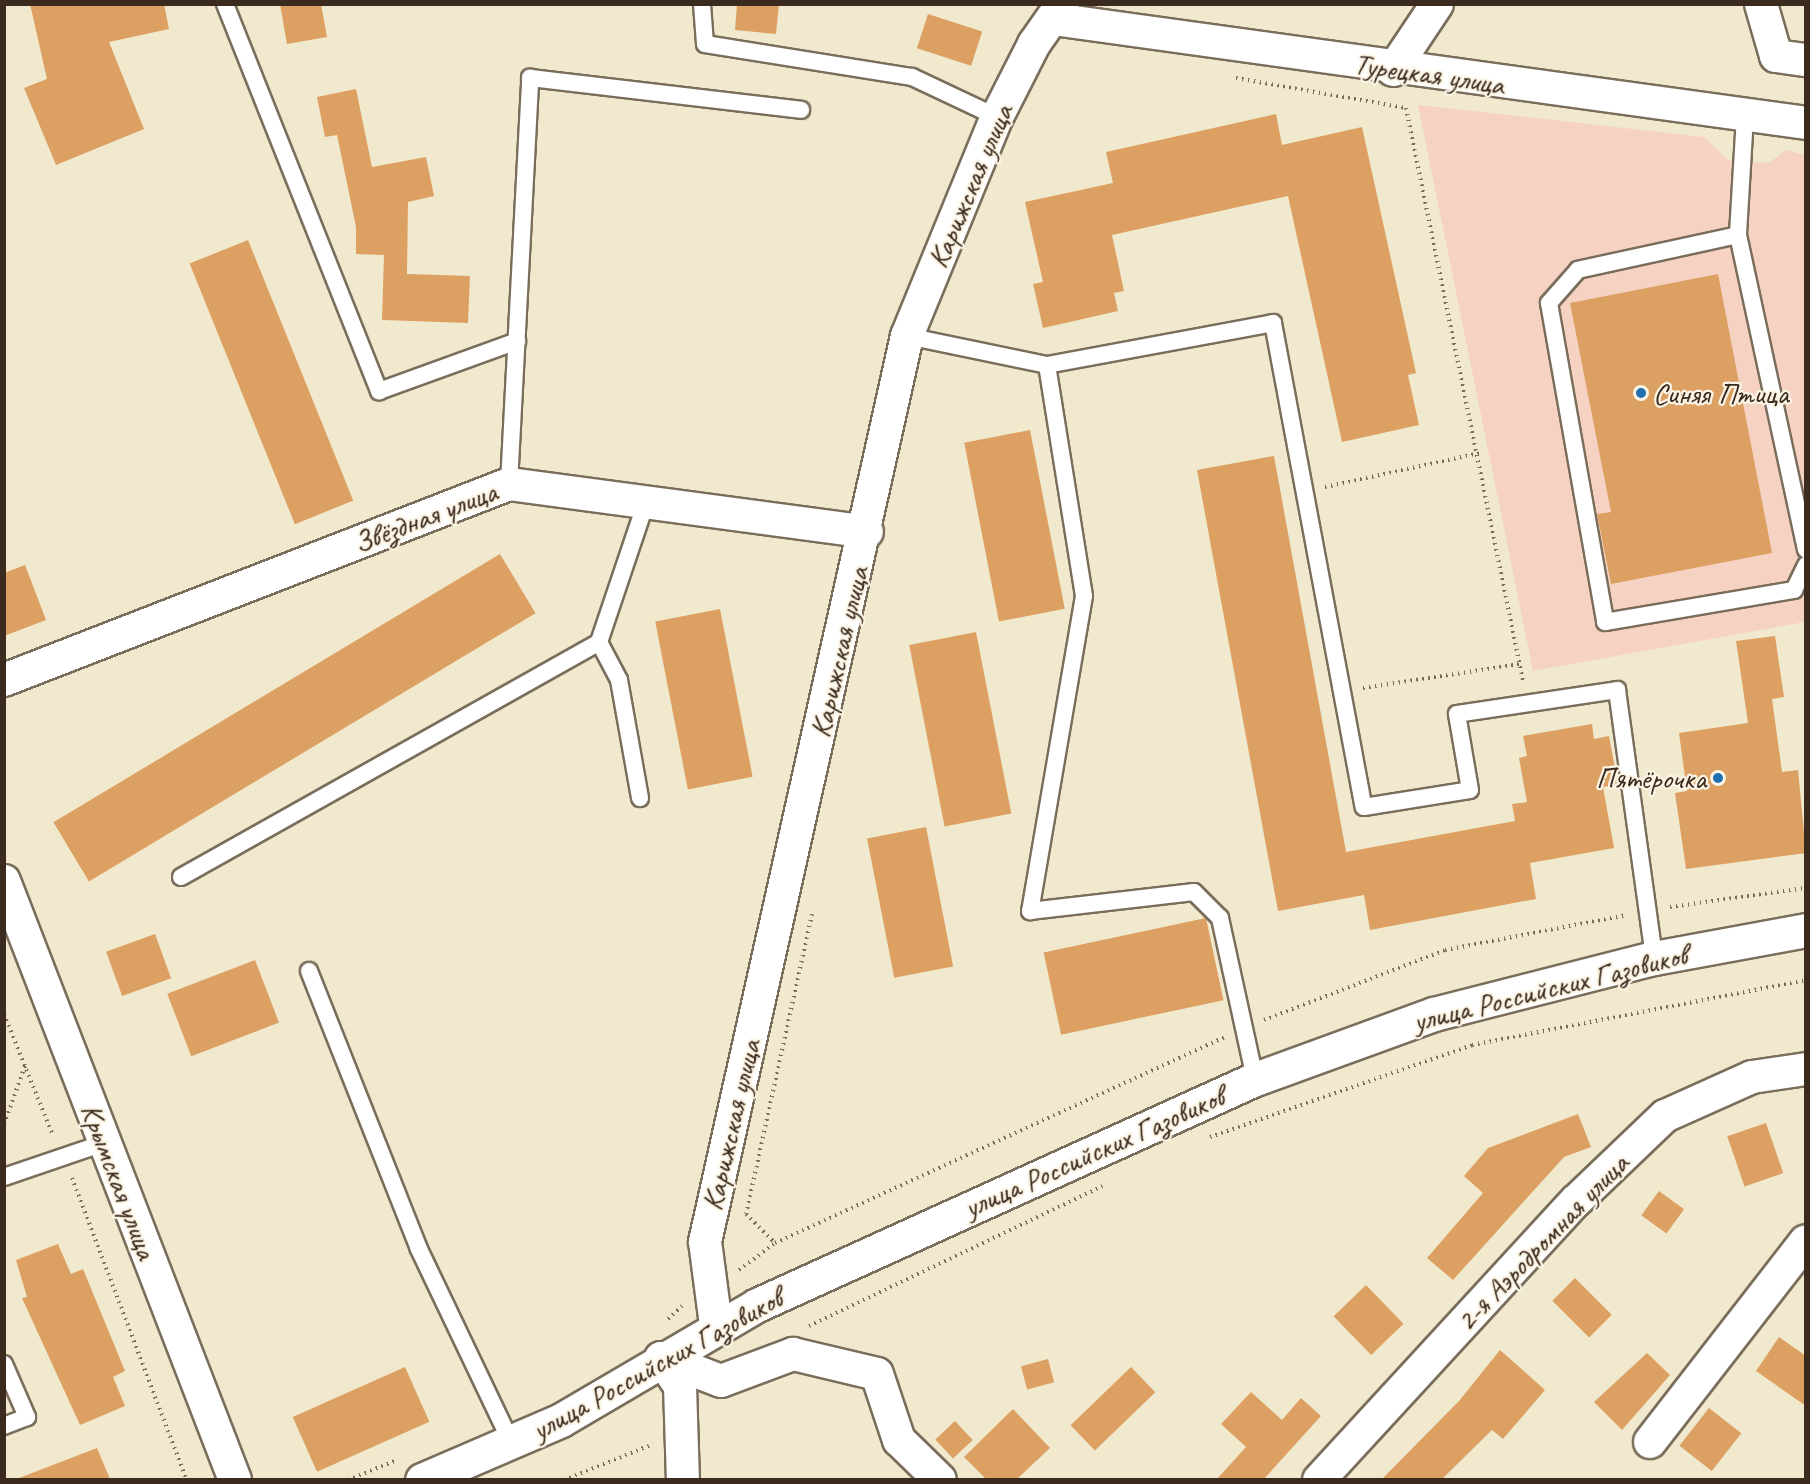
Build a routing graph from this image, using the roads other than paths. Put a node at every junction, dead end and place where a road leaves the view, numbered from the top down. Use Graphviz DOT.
graph roads {
  1 [pos="225,4"];
  2 [pos="702,4"];
  3 [pos="1437,4"];
  4 [pos="1761,4"];
  5 [pos="1057,12"];
  6 [pos="1806,60"];
  7 [pos="1393,70"];
  8 [pos="801,110"];
  9 [pos="1745,116"];
  10 [pos="997,117"];
  11 [pos="1806,123"];
  12 [pos="1738,235"];
  13 [pos="907,336"];
  14 [pos="516,341"];
  15 [pos="1047,366"];
  16 [pos="509,484"];
  17 [pos="646,502"];
  18 [pos="867,532"];
  19 [pos="1806,550"];
  20 [pos="1806,566"];
  21 [pos="599,642"];
  22 [pos="4,680"];
  23 [pos="640,798"];
  24 [pos="181,877"];
  25 [pos="4,881"];
  26 [pos="1806,930"];
  27 [pos="1654,958"];
  28 [pos="309,971"];
  29 [pos="1806,1069"];
  30 [pos="1255,1079"];
  31 [pos="105,1143"];
  32 [pos="4,1177"];
  33 [pos="1806,1241"];
  34 [pos="716,1325"];
  35 [pos="661,1358"];
  36 [pos="4,1364"];
  37 [pos="4,1426"];
  38 [pos="1650,1442"];
  39 [pos="512,1444"];
  40 [pos="235,1479"];
  41 [pos="422,1479"];
  42 [pos="683,1479"];
  43 [pos="940,1479"];
  44 [pos="1319,1479"];
  1 -- 14 [label="lane"];
  2 -- 10 [label="lane"];
  3 -- 7 [label="street"];
  4 -- 6 [label="street"];
  5 -- 7 [label="street, Турецкая улица"];
  5 -- 10 [label="street, Карижская улица"];
  7 -- 9 [label="street, Турецкая улица"];
  8 -- 14 [label="lane"];
  9 -- 11 [label="street, Турецкая улица"];
  9 -- 12 [label="lane"];
  10 -- 13 [label="street, Карижская улица"];
  12 -- 19 [label="lane"];
  12 -- 20 [label="lane"];
  13 -- 15 [label="lane"];
  13 -- 18 [label="street, Карижская улица"];
  14 -- 16 [label="lane"];
  15 -- 27 [label="lane"];
  15 -- 30 [label="lane"];
  16 -- 17 [label="street, Звёздная улица"];
  16 -- 22 [label="street, Звёздная улица"];
  17 -- 18 [label="street, Звёздная улица"];
  17 -- 21 [label="lane"];
  18 -- 34 [label="street, Карижская улица"];
  21 -- 23 [label="lane"];
  21 -- 24 [label="lane"];
  25 -- 31 [label="street, Крымская улица"];
  26 -- 27 [label="main road, улица Российских Газовиков"];
  27 -- 30 [label="main road, улица Российских Газовиков"];
  28 -- 39 [label="lane"];
  29 -- 44 [label="street, 2-я Аэродромная улица"];
  30 -- 34 [label="main road, улица Российских Газовиков"];
  31 -- 32 [label="lane"];
  31 -- 40 [label="street, Крымская улица"];
  33 -- 38 [label="street"];
  34 -- 35 [label="main road, улица Российских Газовиков"];
  35 -- 39 [label="main road, улица Российских Газовиков"];
  35 -- 42 [label="street"];
  35 -- 43 [label="street"];
  36 -- 37 [label="lane"];
  39 -- 41 [label="main road, улица Российских Газовиков"];
}
